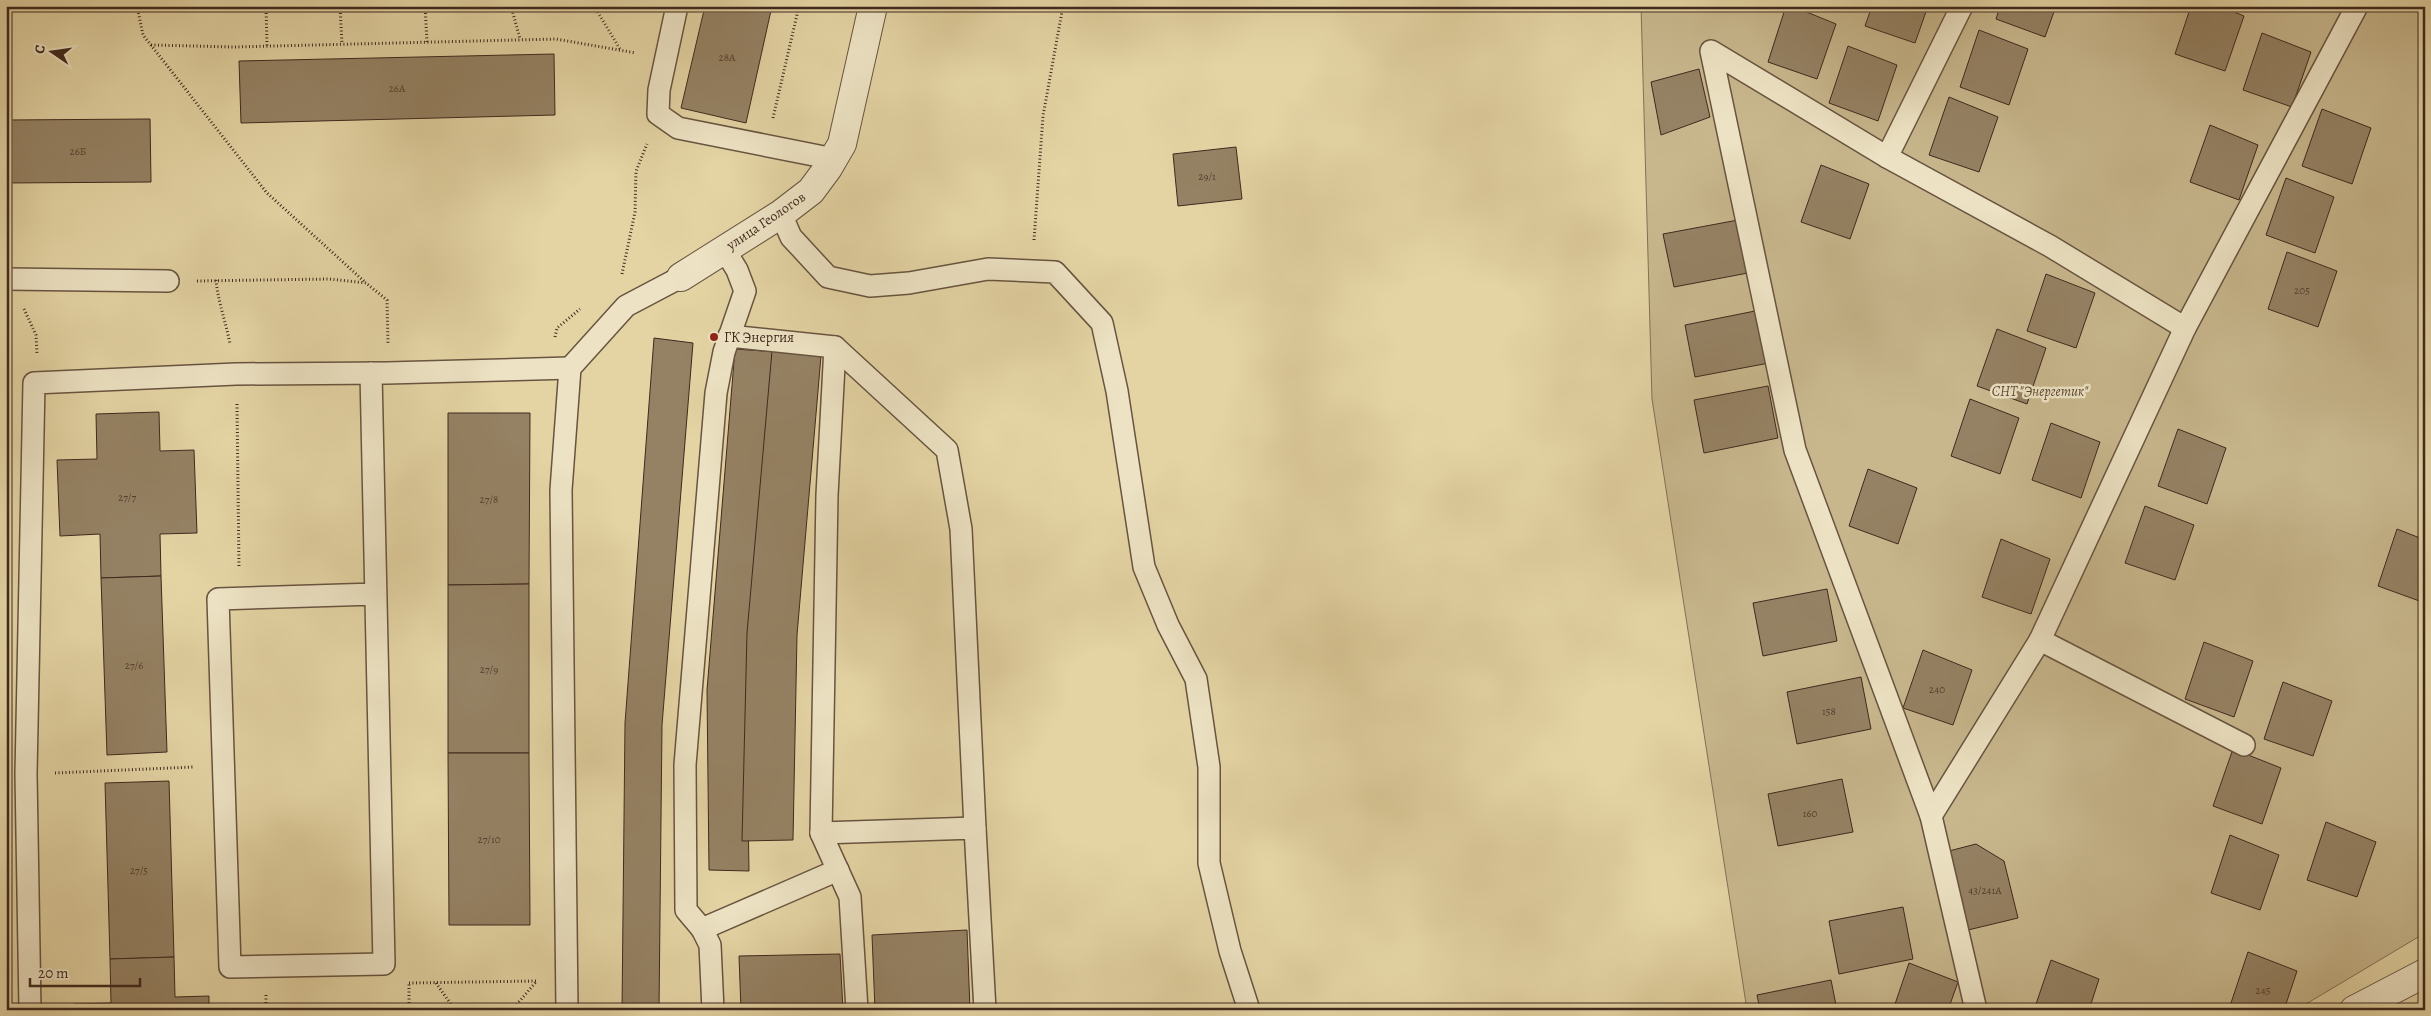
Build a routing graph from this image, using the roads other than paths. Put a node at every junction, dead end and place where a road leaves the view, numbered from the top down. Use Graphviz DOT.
graph roads {
  1 [pos="678,6"];
  2 [pos="873,6"];
  3 [pos="1962,6"];
  4 [pos="2357,6"];
  5 [pos="1887,157"];
  6 [pos="834,159"];
  7 [pos="781,214"];
  8 [pos="724,249"];
  9 [pos="680,277"];
  10 [pos="6,279"];
  11 [pos="168,281"];
  12 [pos="2185,328"];
  13 [pos="730,336"];
  14 [pos="835,347"];
  15 [pos="570,368"];
  16 [pos="379,373"];
  17 [pos="374,594"];
  18 [pos="2040,640"];
  19 [pos="2244,745"];
  20 [pos="1930,816"];
  21 [pos="975,828"];
  22 [pos="821,833"];
  23 [pos="838,870"];
  24 [pos="702,929"];
  25 [pos="2425,973"];
  26 [pos="30,1010"];
  27 [pos="567,1010"];
  28 [pos="713,1010"];
  29 [pos="857,1010"];
  30 [pos="985,1010"];
  31 [pos="1249,1010"];
  32 [pos="1976,1010"];
  33 [pos="2354,1010"];
  1 -- 6 [label="lane"];
  2 -- 6 [label="street, улица Геологов"];
  3 -- 5 [label="lane"];
  4 -- 12 [label="lane"];
  5 -- 12 [label="lane"];
  5 -- 20 [label="lane"];
  6 -- 7 [label="street, улица Геологов"];
  7 -- 8 [label="street, улица Геологов"];
  7 -- 31 [label="lane"];
  8 -- 9 [label="street, улица Геологов"];
  8 -- 13 [label="lane"];
  9 -- 15 [label="lane"];
  10 -- 11 [label="lane"];
  12 -- 18 [label="lane"];
  13 -- 14 [label="lane"];
  13 -- 24 [label="lane"];
  14 -- 21 [label="lane"];
  14 -- 22 [label="lane"];
  15 -- 16 [label="lane"];
  15 -- 27 [label="lane"];
  16 -- 17 [label="lane"];
  16 -- 26 [label="lane"];
  17 -- 17 [label="lane"];
  18 -- 19 [label="lane"];
  18 -- 20 [label="lane"];
  20 -- 32 [label="lane"];
  21 -- 22 [label="lane"];
  21 -- 30 [label="lane"];
  22 -- 23 [label="lane"];
  23 -- 24 [label="lane"];
  23 -- 29 [label="lane"];
  24 -- 28 [label="lane"];
  25 -- 33 [label="street"];
}
